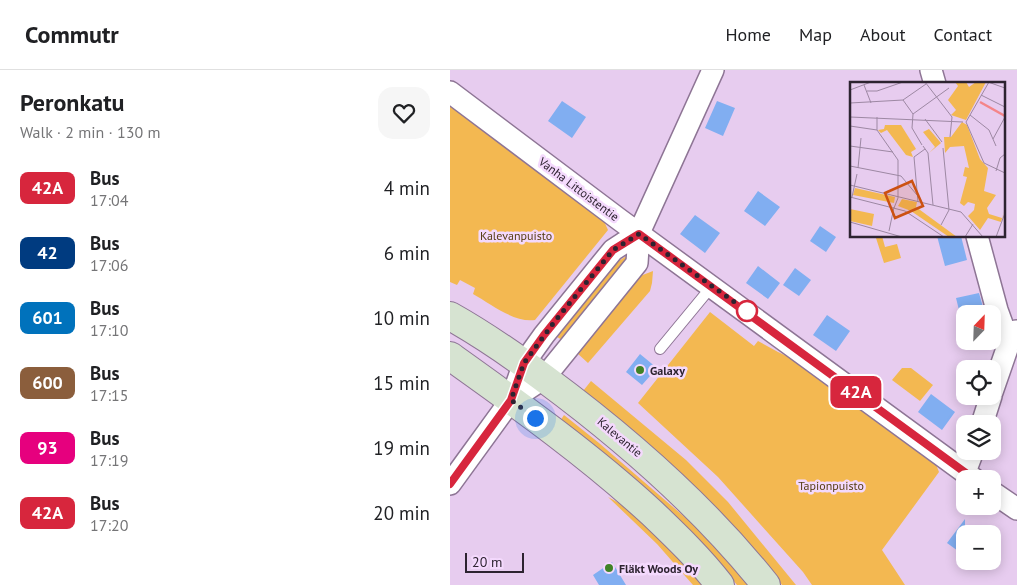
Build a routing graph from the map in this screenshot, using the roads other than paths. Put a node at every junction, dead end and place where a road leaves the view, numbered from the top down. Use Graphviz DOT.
graph roads {
  1 [pos="713,70"];
  2 [pos="450,92"];
  3 [pos="639,234"];
  4 [pos="978,238"];
  5 [pos="712,286"];
  6 [pos="450,316"];
  7 [pos="1013,336"];
  8 [pos="660,349"];
  9 [pos="450,356"];
  10 [pos="1001,368"];
  11 [pos="534,371"];
  12 [pos="511,400"];
  13 [pos="963,470"];
  14 [pos="450,484"];
  15 [pos="1001,498"];
  16 [pos="1017,509"];
  17 [pos="720,585"];
  18 [pos="766,585"];
  1 -- 3 [label="street"];
  2 -- 3 [label="street, Vanha Littoistentie"];
  3 -- 5 [label="street, Vanha Littoistentie"];
  3 -- 11 [label="street"];
  4 -- 7 [label="street"];
  5 -- 8 [label="lane"];
  5 -- 13 [label="street, Vanha Littoistentie"];
  6 -- 11 [label="main road, Kalevantie"];
  7 -- 10 [label="street"];
  9 -- 12 [label="main road"];
  11 -- 12 [label="street"];
  11 -- 18 [label="main road, Kalevantie"];
  12 -- 14 [label="street"];
  12 -- 17 [label="main road"];
  15 -- 16 [label="street"];
}
